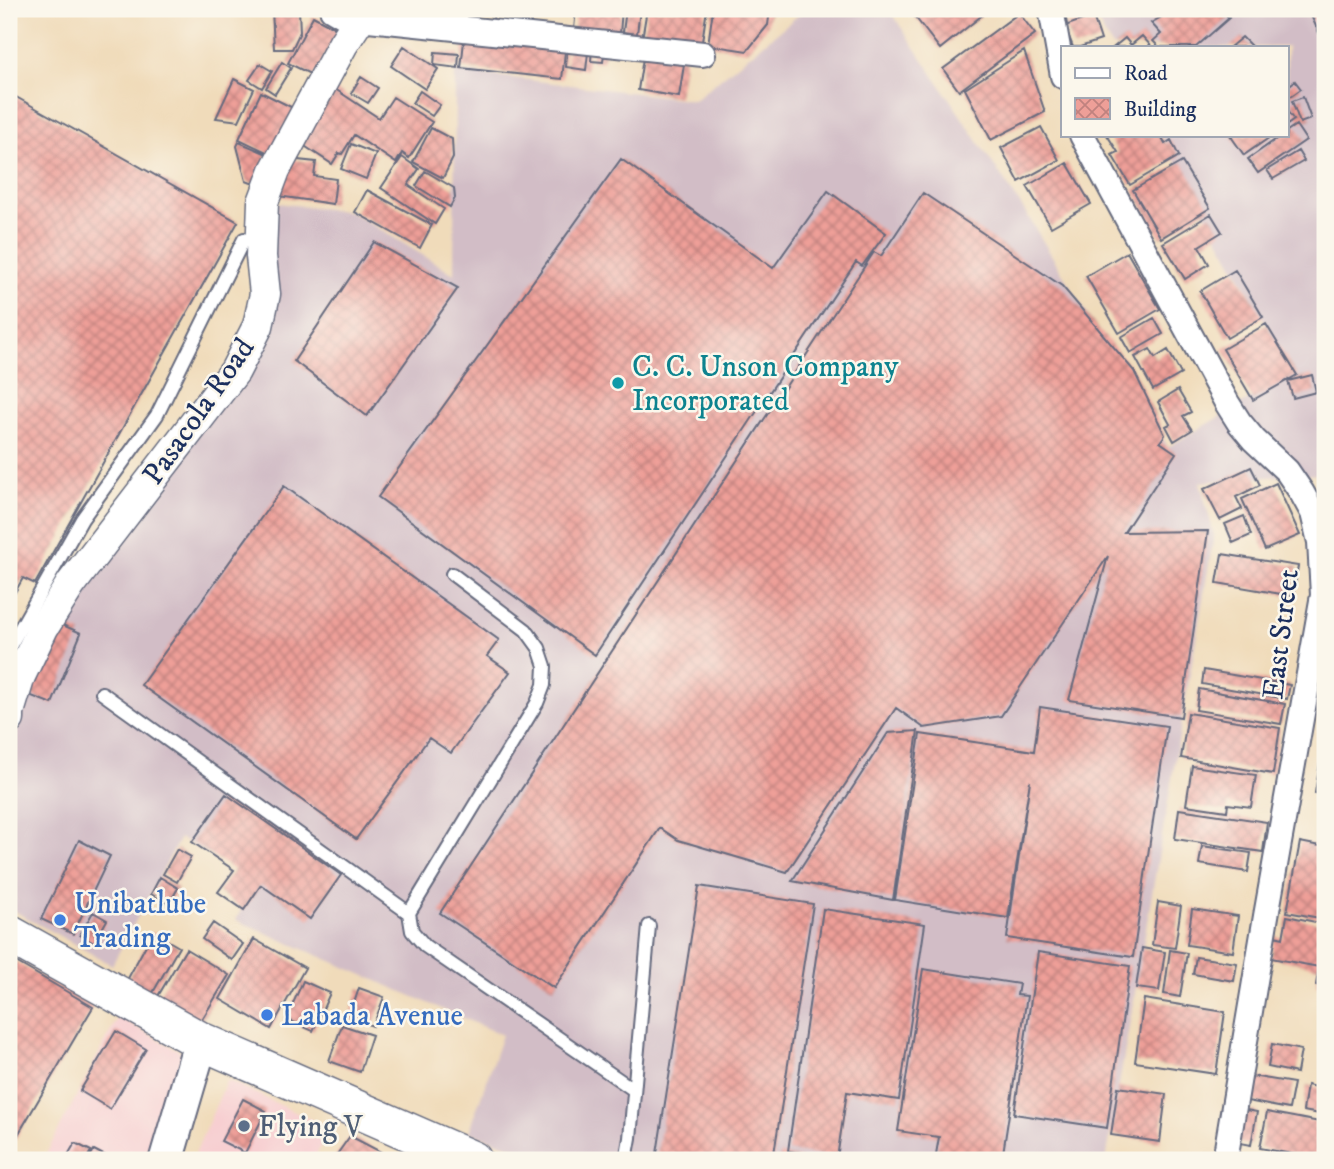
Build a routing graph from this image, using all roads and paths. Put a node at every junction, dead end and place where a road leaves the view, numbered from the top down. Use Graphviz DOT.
graph roads {
  1 [pos="1051,9"];
  2 [pos="353,12"];
  3 [pos="703,54"];
  4 [pos="1061,65"];
  5 [pos="1083,136"];
  6 [pos="244,239"];
  7 [pos="452,574"];
  8 [pos="1324,595"];
  9 [pos="9,648"];
  10 [pos="102,693"];
  11 [pos="9,719"];
  12 [pos="409,913"];
  13 [pos="649,926"];
  14 [pos="9,934"];
  15 [pos="201,1041"];
  16 [pos="634,1090"];
  17 [pos="166,1160"];
  18 [pos="473,1160"];
  19 [pos="626,1160"];
  20 [pos="1225,1160"];
  1 -- 4 [label="street"];
  2 -- 3 [label="street"];
  2 -- 11 [label="street, Pasacola Road"];
  5 -- 8 [label="street, East Street"];
  6 -- 9 [label="lane"];
  7 -- 12 [label="lane"];
  8 -- 20 [label="street, East Street"];
  10 -- 12 [label="lane"];
  12 -- 16 [label="lane"];
  13 -- 16 [label="lane"];
  14 -- 15 [label="main road"];
  15 -- 17 [label="main road"];
  15 -- 18 [label="main road"];
  16 -- 19 [label="lane"];
}
